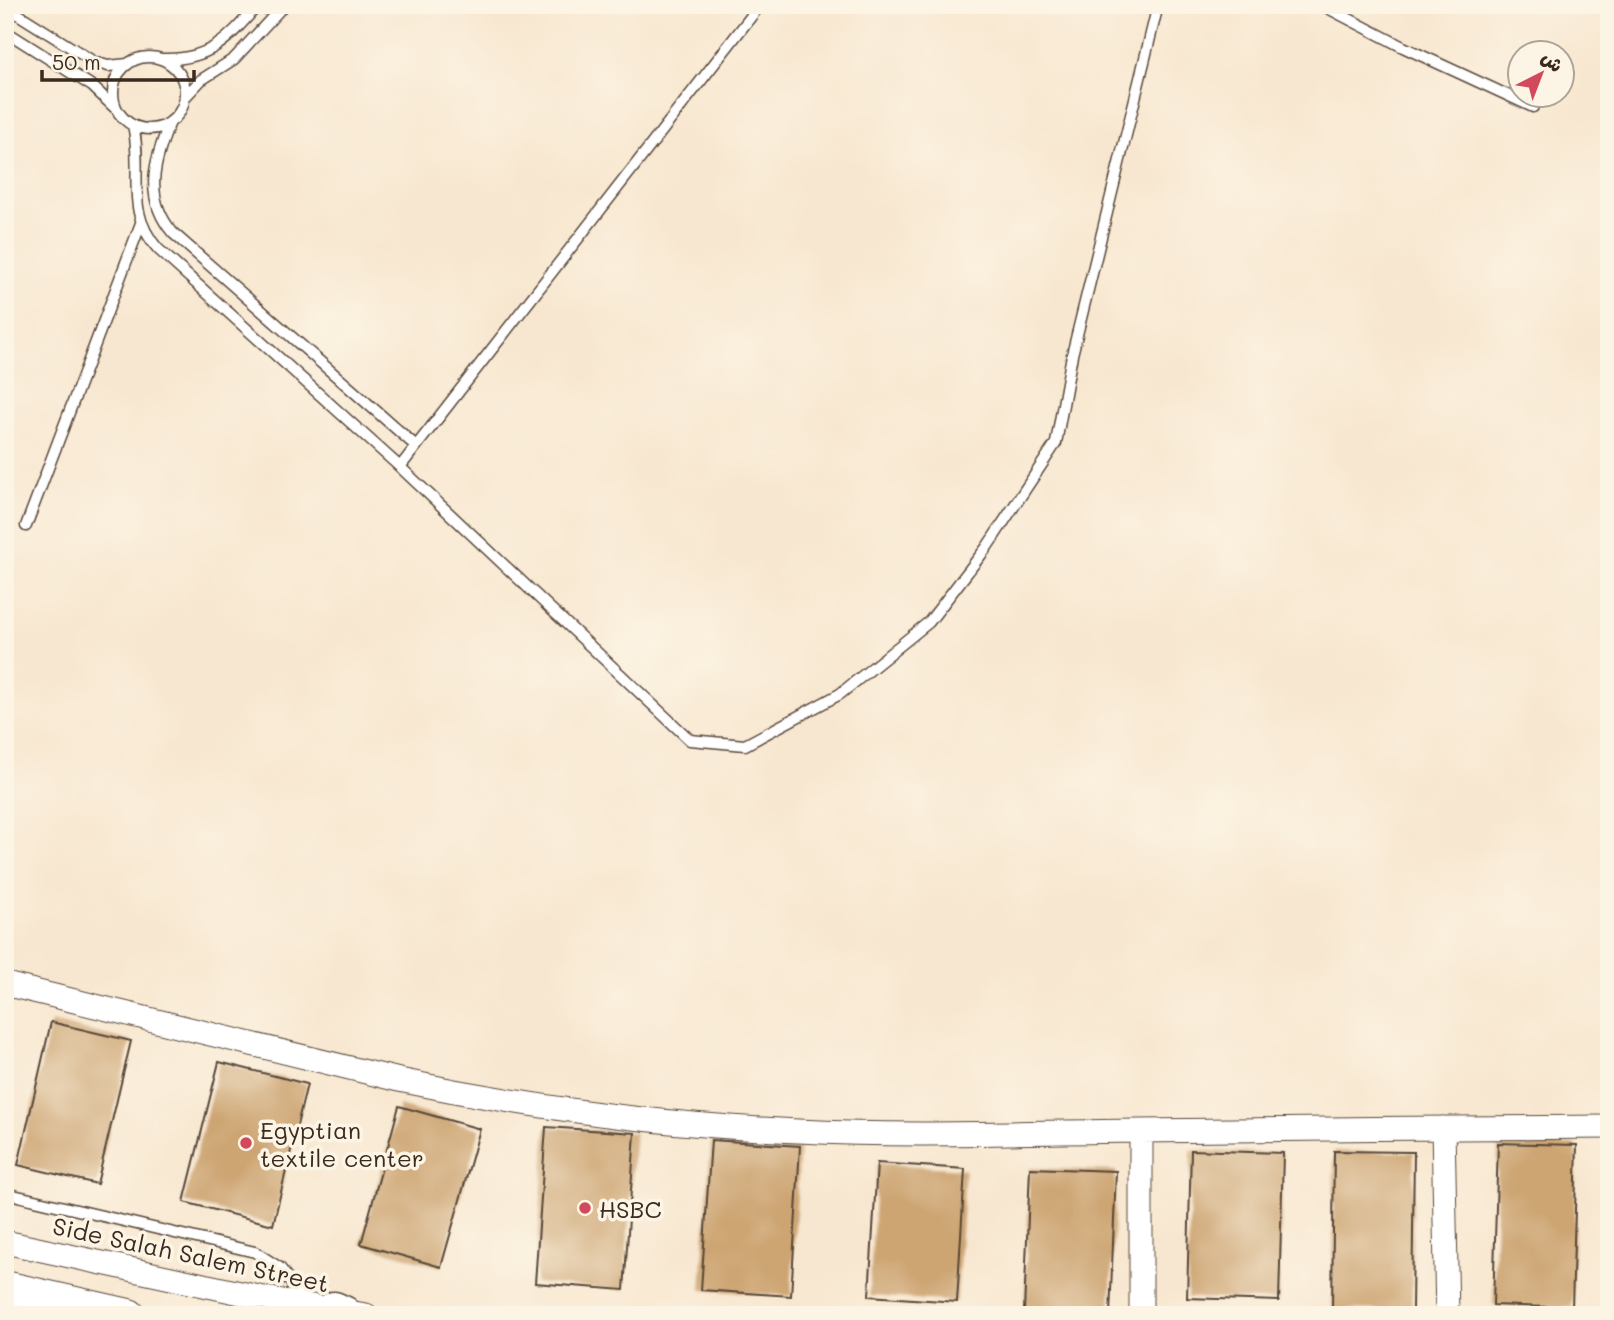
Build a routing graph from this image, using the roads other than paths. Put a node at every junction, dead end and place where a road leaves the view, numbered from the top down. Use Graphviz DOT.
graph roads {
  1 [pos="258,5"];
  2 [pos="284,5"];
  3 [pos="760,5"];
  4 [pos="1157,5"];
  5 [pos="1322,5"];
  6 [pos="5,6"];
  7 [pos="5,31"];
  8 [pos="159,59"];
  9 [pos="130,63"];
  10 [pos="1506,94"];
  11 [pos="185,97"];
  12 [pos="118,112"];
  13 [pos="170,122"];
  14 [pos="133,125"];
  15 [pos="141,223"];
  16 [pos="416,446"];
  17 [pos="400,467"];
  18 [pos="26,526"];
  19 [pos="5,984"];
  20 [pos="1609,1126"];
  21 [pos="1443,1128"];
  22 [pos="1141,1130"];
  23 [pos="5,1193"];
  24 [pos="5,1242"];
  25 [pos="5,1287"];
  26 [pos="338,1312"];
  27 [pos="129,1315"];
  28 [pos="1141,1315"];
  29 [pos="1447,1315"];
  1 -- 8 [label="lane"];
  2 -- 11 [label="lane"];
  3 -- 16 [label="lane"];
  4 -- 17 [label="lane"];
  5 -- 10 [label="lane"];
  6 -- 9 [label="lane"];
  7 -- 12 [label="lane"];
  8 -- 9 [label="lane"];
  8 -- 11 [label="lane"];
  9 -- 12 [label="lane"];
  11 -- 13 [label="lane"];
  12 -- 14 [label="lane"];
  13 -- 14 [label="lane"];
  13 -- 16 [label="lane"];
  14 -- 15 [label="lane"];
  15 -- 17 [label="lane"];
  15 -- 18 [label="lane"];
  16 -- 17 [label="lane"];
  19 -- 22 [label="street"];
  20 -- 21 [label="street"];
  21 -- 22 [label="street"];
  21 -- 29 [label="street"];
  22 -- 28 [label="street"];
  23 -- 26 [label="lane"];
  24 -- 26 [label="street, Side Salah Salem Street"];
  25 -- 27 [label="main road"];
}
